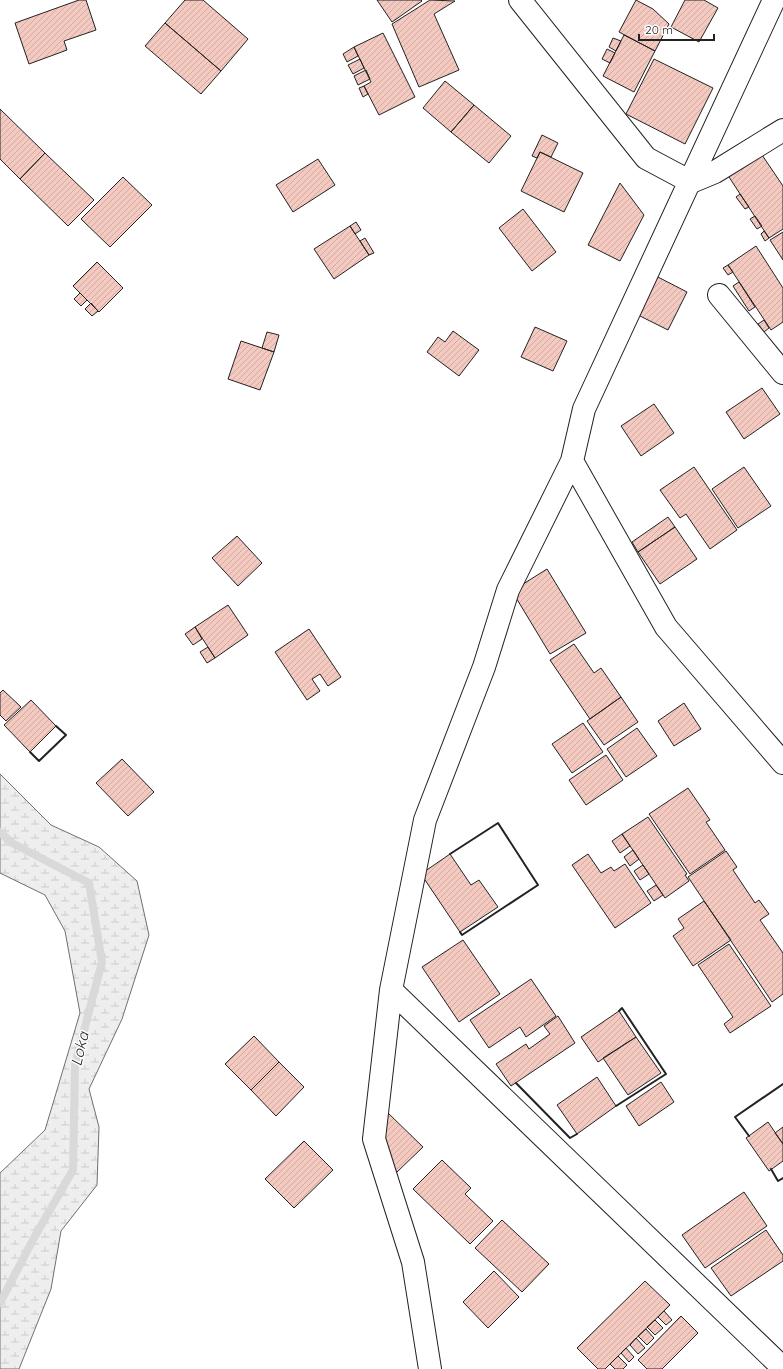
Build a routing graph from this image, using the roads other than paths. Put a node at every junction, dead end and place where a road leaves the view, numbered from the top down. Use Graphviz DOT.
graph roads {
  1 [pos="520,0"];
  2 [pos="774,0"];
  3 [pos="783,130"];
  4 [pos="690,182"];
  5 [pos="719,295"];
  6 [pos="783,374"];
  7 [pos="572,461"];
  8 [pos="783,763"];
  9 [pos="391,990"];
  10 [pos="783,1368"];
  11 [pos="430,1369"];
  1 -- 4 [label="street"];
  2 -- 4 [label="street"];
  3 -- 4 [label="street"];
  4 -- 7 [label="street"];
  5 -- 6 [label="street"];
  7 -- 8 [label="street"];
  7 -- 9 [label="street"];
  9 -- 10 [label="street"];
  9 -- 11 [label="street"];
}
